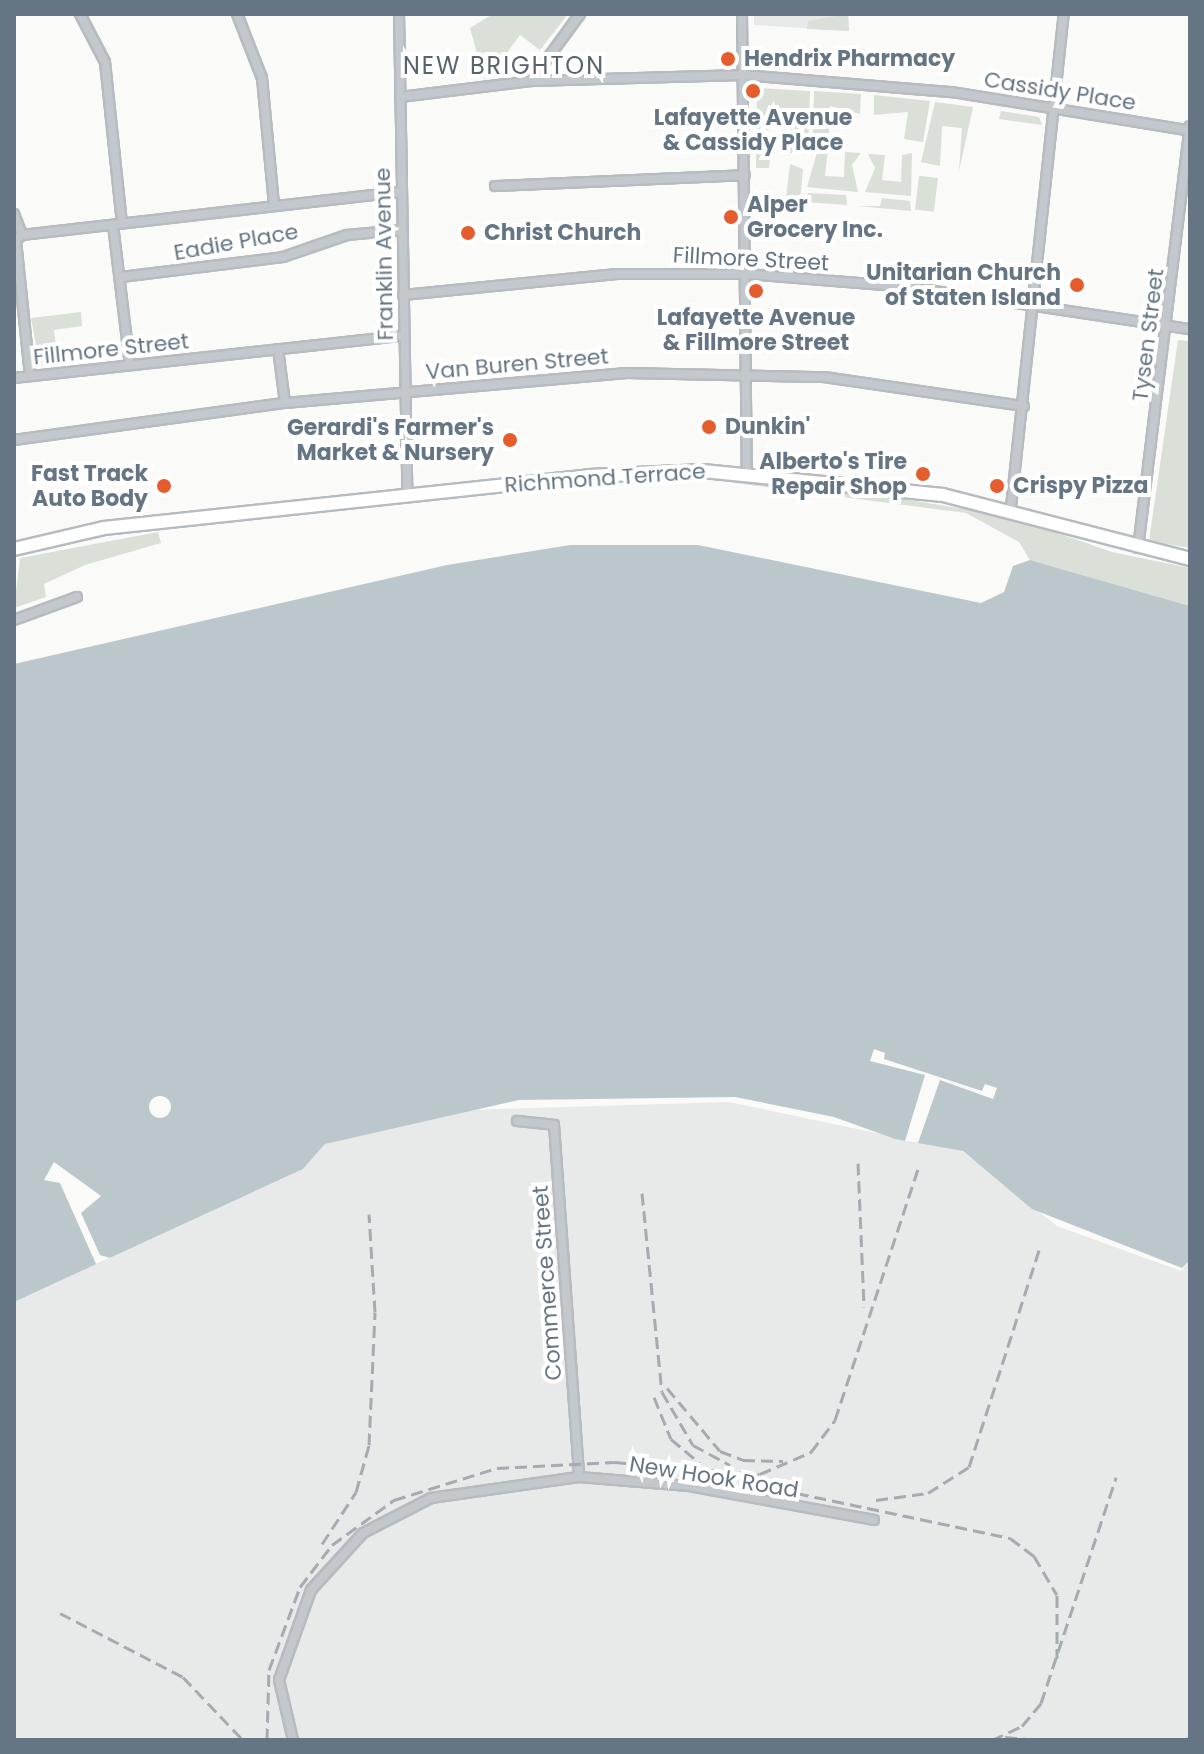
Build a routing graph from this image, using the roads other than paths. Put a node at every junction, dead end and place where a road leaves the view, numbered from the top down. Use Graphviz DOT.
graph roads {
  1 [pos="80,14"];
  2 [pos="237,14"];
  3 [pos="399,14"];
  4 [pos="580,14"];
  5 [pos="742,14"];
  6 [pos="1064,14"];
  7 [pos="743,75"];
  8 [pos="531,81"];
  9 [pos="400,97"];
  10 [pos="1055,108"];
  11 [pos="1188,128"];
  12 [pos="1188,144"];
  13 [pos="745,175"];
  14 [pos="495,186"];
  15 [pos="402,192"];
  16 [pos="274,205"];
  17 [pos="14,214"];
  18 [pos="118,224"];
  19 [pos="402,230"];
  20 [pos="19,238"];
  21 [pos="747,274"];
  22 [pos="121,277"];
  23 [pos="403,295"];
  24 [pos="1036,305"];
  25 [pos="1169,326"];
  26 [pos="1190,329"];
  27 [pos="403,336"];
  28 [pos="278,349"];
  29 [pos="130,365"];
  30 [pos="748,373"];
  31 [pos="30,376"];
  32 [pos="14,378"];
  33 [pos="404,391"];
  34 [pos="285,403"];
  35 [pos="1024,406"];
  36 [pos="14,440"];
  37 [pos="747,472"];
  38 [pos="407,494"];
  39 [pos="1011,507"];
  40 [pos="1138,548"];
  41 [pos="14,549"];
  42 [pos="1190,559"];
  43 [pos="77,597"];
  44 [pos="14,620"];
  45 [pos="517,1121"];
  46 [pos="579,1477"];
  47 [pos="874,1520"];
  48 [pos="293,1740"];
  1 -- 18 [label="street"];
  2 -- 16 [label="street"];
  3 -- 9 [label="street, Franklin Avenue"];
  4 -- 8 [label="street"];
  5 -- 7 [label="street"];
  6 -- 10 [label="street"];
  7 -- 8 [label="street, Cassidy Place"];
  7 -- 10 [label="street, Cassidy Place"];
  7 -- 13 [label="street"];
  8 -- 9 [label="street, Cassidy Place"];
  9 -- 15 [label="street, Franklin Avenue"];
  10 -- 11 [label="street, Cassidy Place"];
  10 -- 24 [label="street"];
  11 -- 12 [label="street, Tysen Street"];
  12 -- 25 [label="street, Tysen Street"];
  13 -- 14 [label="street"];
  13 -- 21 [label="street"];
  15 -- 16 [label="street"];
  15 -- 19 [label="street, Franklin Avenue"];
  16 -- 18 [label="street"];
  17 -- 20 [label="street"];
  18 -- 20 [label="street"];
  18 -- 22 [label="street"];
  19 -- 22 [label="street, Eadie Place"];
  19 -- 23 [label="street, Franklin Avenue"];
  20 -- 31 [label="street"];
  21 -- 23 [label="street, Fillmore Street"];
  21 -- 24 [label="street, Fillmore Street"];
  21 -- 30 [label="street"];
  22 -- 29 [label="street"];
  23 -- 27 [label="street, Franklin Avenue"];
  24 -- 25 [label="street, Fillmore Street"];
  24 -- 35 [label="street"];
  25 -- 26 [label="street, Fillmore Street"];
  25 -- 40 [label="street, Tysen Street"];
  27 -- 28 [label="street, Fillmore Street"];
  27 -- 33 [label="street, Franklin Avenue"];
  28 -- 29 [label="street, Fillmore Street"];
  28 -- 34 [label="street"];
  29 -- 31 [label="street, Fillmore Street"];
  30 -- 33 [label="street, Van Buren Street"];
  30 -- 35 [label="street, Van Buren Street"];
  30 -- 37 [label="street"];
  31 -- 32 [label="street, Fillmore Street"];
  33 -- 34 [label="street, Van Buren Street"];
  33 -- 38 [label="street, Franklin Avenue"];
  34 -- 36 [label="street, Van Buren Street"];
  35 -- 39 [label="street"];
  37 -- 38 [label="main road, Richmond Terrace"];
  37 -- 39 [label="main road, Richmond Terrace"];
  38 -- 41 [label="main road, Richmond Terrace"];
  39 -- 40 [label="main road, Richmond Terrace"];
  40 -- 42 [label="main road, Richmond Terrace"];
  43 -- 44 [label="street"];
  45 -- 46 [label="street, Commerce Street"];
  46 -- 47 [label="street, New Hook Road"];
  46 -- 48 [label="street, New Hook Road"];
}
